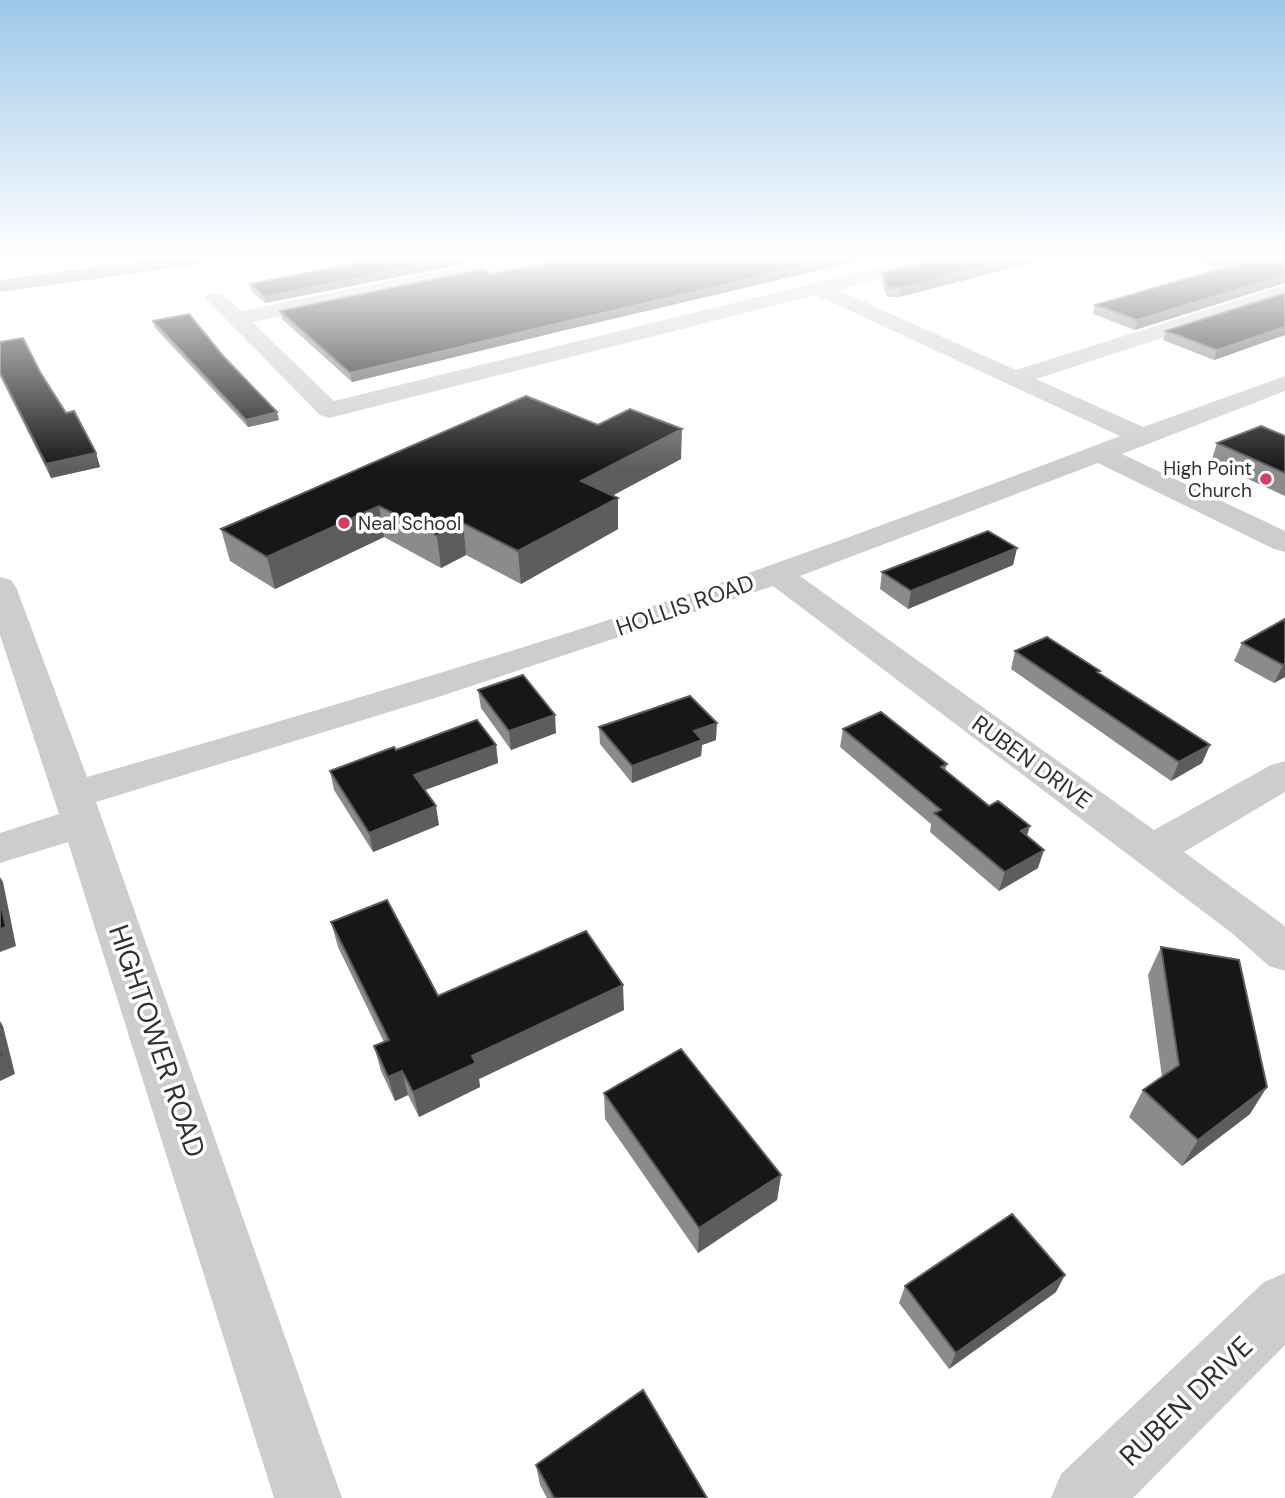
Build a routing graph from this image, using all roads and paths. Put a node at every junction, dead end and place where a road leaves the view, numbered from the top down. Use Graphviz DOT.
graph roads {
  1 [pos="246,329"];
  2 [pos="657,329"];
  3 [pos="907,329"];
  4 [pos="1168,329"];
  5 [pos="1016,378"];
  6 [pos="1285,383"];
  7 [pos="1141,436"];
  8 [pos="1098,453"];
  9 [pos="1285,543"];
  10 [pos="777,574"];
  11 [pos="0,587"];
  12 [pos="1285,774"];
  13 [pos="79,809"];
  14 [pos="0,848"];
  15 [pos="1152,851"];
  16 [pos="1285,953"];
  17 [pos="1285,1303"];
  18 [pos="308,1498"];
  19 [pos="1085,1498"];
  1 -- 2 [label="street"];
  3 -- 5 [label="street"];
  4 -- 5 [label="street"];
  5 -- 7 [label="street"];
  6 -- 7 [label="street, HOLLIS ROAD"];
  7 -- 8 [label="street, HOLLIS ROAD"];
  8 -- 9 [label="street"];
  8 -- 10 [label="street, HOLLIS ROAD"];
  10 -- 13 [label="street, HOLLIS ROAD"];
  10 -- 15 [label="street, RUBEN DRIVE"];
  11 -- 13 [label="street, HIGHTOWER ROAD"];
  12 -- 15 [label="street"];
  13 -- 14 [label="street, HOLLIS ROAD"];
  13 -- 18 [label="street, HIGHTOWER ROAD"];
  15 -- 16 [label="street, RUBEN DRIVE"];
  17 -- 19 [label="street, RUBEN DRIVE"];
}
